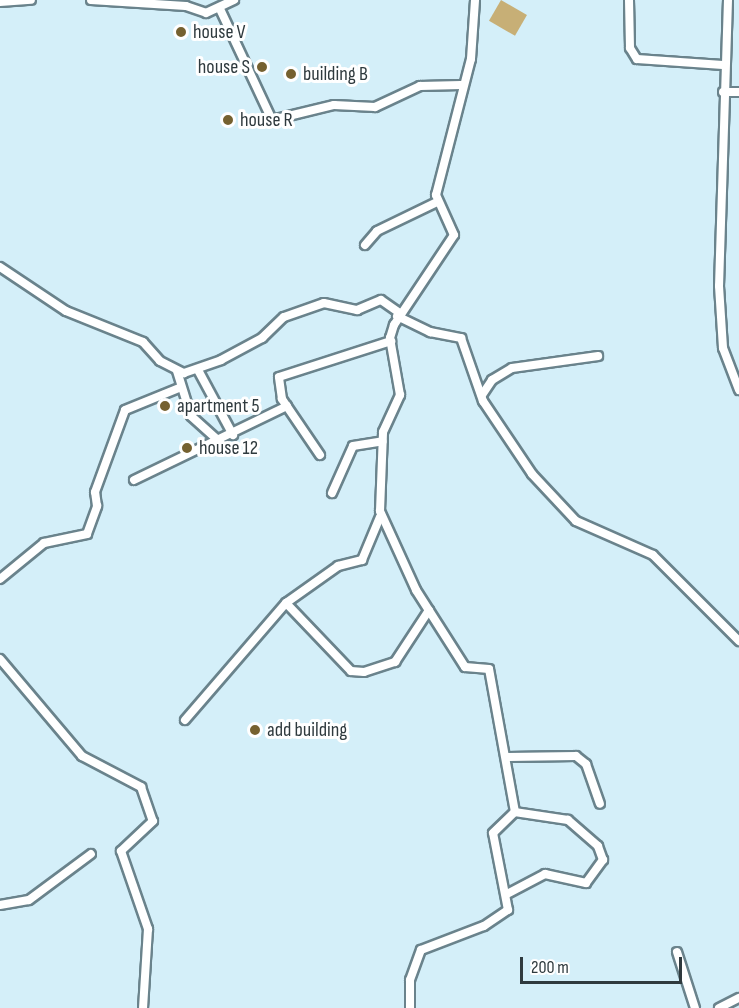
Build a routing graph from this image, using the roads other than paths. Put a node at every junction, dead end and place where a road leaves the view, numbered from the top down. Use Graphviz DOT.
graph roads {
  1 [pos="31,0"];
  2 [pos="91,0"];
  3 [pos="234,0"];
  4 [pos="475,0"];
  5 [pos="629,0"];
  6 [pos="728,0"];
  7 [pos="0,2"];
  8 [pos="220,9"];
  9 [pos="723,65"];
  10 [pos="460,85"];
  11 [pos="723,92"];
  12 [pos="739,92"];
  13 [pos="438,202"];
  14 [pos="365,245"];
  15 [pos="0,267"];
  16 [pos="398,314"];
  17 [pos="391,341"];
  18 [pos="598,356"];
  19 [pos="198,370"];
  20 [pos="177,371"];
  21 [pos="179,388"];
  22 [pos="739,390"];
  23 [pos="482,395"];
  24 [pos="287,406"];
  25 [pos="233,435"];
  26 [pos="383,441"];
  27 [pos="220,442"];
  28 [pos="320,455"];
  29 [pos="134,480"];
  30 [pos="332,493"];
  31 [pos="381,517"];
  32 [pos="0,579"];
  33 [pos="286,603"];
  34 [pos="429,610"];
  35 [pos="739,641"];
  36 [pos="0,659"];
  37 [pos="185,720"];
  38 [pos="508,758"];
  39 [pos="600,804"];
  40 [pos="515,812"];
  41 [pos="91,854"];
  42 [pos="507,894"];
  43 [pos="0,905"];
  44 [pos="677,952"];
  45 [pos="739,998"];
  46 [pos="143,1008"];
  47 [pos="410,1008"];
  48 [pos="695,1008"];
  49 [pos="719,1008"];
  1 -- 7 [label="street"];
  2 -- 8 [label="street"];
  3 -- 8 [label="street"];
  4 -- 10 [label="street"];
  5 -- 9 [label="street"];
  6 -- 9 [label="street"];
  8 -- 10 [label="street"];
  9 -- 11 [label="street"];
  10 -- 13 [label="street"];
  11 -- 12 [label="street"];
  11 -- 22 [label="street"];
  13 -- 14 [label="street"];
  13 -- 16 [label="street"];
  15 -- 20 [label="street"];
  16 -- 17 [label="street"];
  16 -- 19 [label="street"];
  16 -- 23 [label="street"];
  17 -- 24 [label="street"];
  17 -- 26 [label="street"];
  18 -- 23 [label="street"];
  19 -- 20 [label="street"];
  19 -- 25 [label="street"];
  20 -- 21 [label="street"];
  21 -- 27 [label="street"];
  21 -- 32 [label="street"];
  23 -- 35 [label="street"];
  24 -- 25 [label="street"];
  24 -- 28 [label="street"];
  25 -- 27 [label="street"];
  26 -- 30 [label="street"];
  26 -- 31 [label="street"];
  27 -- 29 [label="street"];
  31 -- 33 [label="street"];
  31 -- 34 [label="street"];
  33 -- 34 [label="street"];
  33 -- 37 [label="street"];
  34 -- 38 [label="street"];
  36 -- 46 [label="street"];
  38 -- 39 [label="street"];
  38 -- 40 [label="street"];
  40 -- 42 [label="street"];
  40 -- 42 [label="street"];
  41 -- 43 [label="street"];
  42 -- 47 [label="street"];
  44 -- 48 [label="street"];
  45 -- 49 [label="street"];
}
